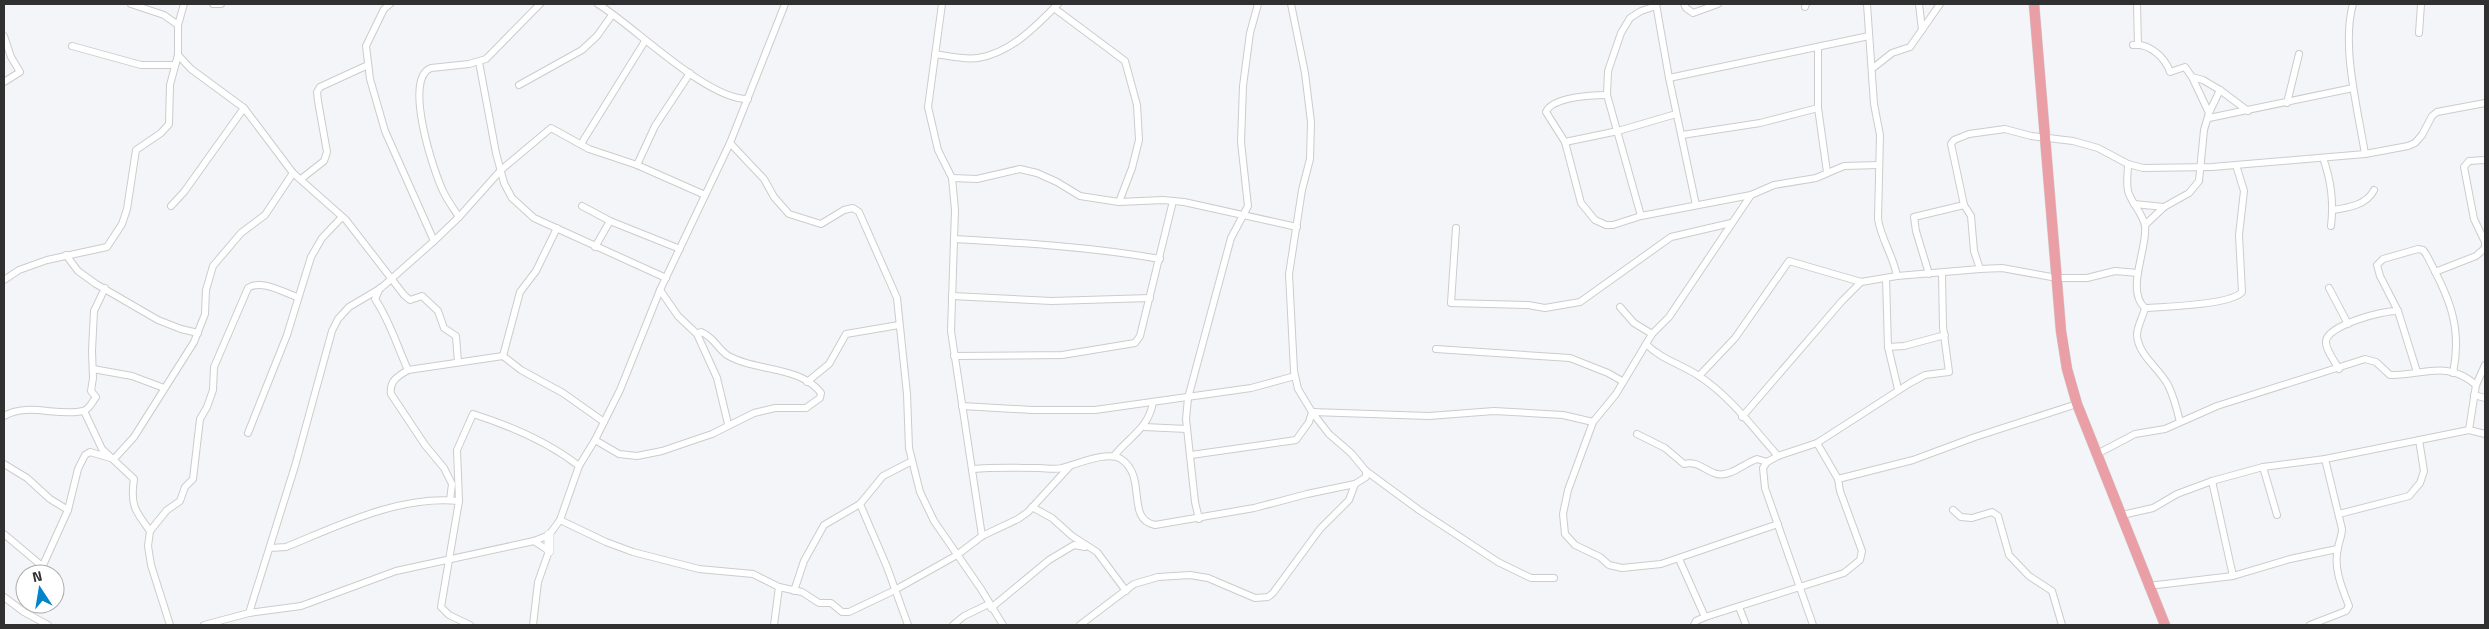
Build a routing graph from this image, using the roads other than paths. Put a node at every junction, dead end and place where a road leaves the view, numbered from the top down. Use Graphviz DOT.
graph roads {
  1 [pos="132,4"];
  2 [pos="184,4"];
  3 [pos="213,4"];
  4 [pos="221,4"];
  5 [pos="390,4"];
  6 [pos="540,4"];
  7 [pos="598,4"];
  8 [pos="785,4"];
  9 [pos="942,4"];
  10 [pos="1258,4"];
  11 [pos="1291,4"];
  12 [pos="1684,4"];
  13 [pos="1718,4"];
  14 [pos="1867,4"];
  15 [pos="1919,4"];
  16 [pos="1940,4"];
  17 [pos="2034,4"];
  18 [pos="2137,4"];
  19 [pos="2353,4"];
  20 [pos="2421,4"];
  21 [pos="1656,5"];
  22 [pos="1056,6"];
  23 [pos="612,14"];
  24 [pos="178,25"];
  25 [pos="1922,31"];
  26 [pos="2419,32"];
  27 [pos="4,36"];
  28 [pos="1869,36"];
  29 [pos="645,41"];
  30 [pos="72,46"];
  31 [pos="1818,48"];
  32 [pos="178,54"];
  33 [pos="935,54"];
  34 [pos="2299,54"];
  35 [pos="479,62"];
  36 [pos="174,65"];
  37 [pos="368,65"];
  38 [pos="1872,68"];
  39 [pos="690,72"];
  40 [pos="2192,77"];
  41 [pos="1669,78"];
  42 [pos="4,82"];
  43 [pos="519,84"];
  44 [pos="2353,88"];
  45 [pos="2220,90"];
  46 [pos="1607,95"];
  47 [pos="748,99"];
  48 [pos="2287,102"];
  49 [pos="2485,103"];
  50 [pos="244,108"];
  51 [pos="1818,108"];
  52 [pos="2248,111"];
  53 [pos="1676,114"];
  54 [pos="2209,116"];
  55 [pos="1618,131"];
  56 [pos="1682,135"];
  57 [pos="2045,138"];
  58 [pos="1565,142"];
  59 [pos="730,143"];
  60 [pos="581,144"];
  61 [pos="2365,154"];
  62 [pos="2323,158"];
  63 [pos="2485,160"];
  64 [pos="1879,164"];
  65 [pos="2128,164"];
  66 [pos="637,165"];
  67 [pos="2236,165"];
  68 [pos="2200,168"];
  69 [pos="501,170"];
  70 [pos="1827,172"];
  71 [pos="294,173"];
  72 [pos="495,176"];
  73 [pos="952,178"];
  74 [pos="301,179"];
  75 [pos="504,183"];
  76 [pos="2374,190"];
  77 [pos="1751,195"];
  78 [pos="705,196"];
  79 [pos="1173,201"];
  80 [pos="1119,202"];
  81 [pos="2134,204"];
  82 [pos="1964,205"];
  83 [pos="171,206"];
  84 [pos="582,206"];
  85 [pos="1696,206"];
  86 [pos="2164,207"];
  87 [pos="2333,210"];
  88 [pos="1242,216"];
  89 [pos="1640,216"];
  90 [pos="342,217"];
  91 [pos="459,217"];
  92 [pos="610,221"];
  93 [pos="1731,223"];
  94 [pos="2145,225"];
  95 [pos="2331,226"];
  96 [pos="1297,227"];
  97 [pos="557,228"];
  98 [pos="1456,228"];
  99 [pos="954,239"];
  100 [pos="434,241"];
  101 [pos="595,247"];
  102 [pos="680,249"];
  103 [pos="66,255"];
  104 [pos="1160,258"];
  105 [pos="1980,268"];
  106 [pos="2435,272"];
  107 [pos="1942,273"];
  108 [pos="2138,273"];
  109 [pos="1929,274"];
  110 [pos="1897,276"];
  111 [pos="392,278"];
  112 [pos="666,278"];
  113 [pos="1886,278"];
  114 [pos="2057,278"];
  115 [pos="4,280"];
  116 [pos="1861,282"];
  117 [pos="105,288"];
  118 [pos="381,288"];
  119 [pos="2329,288"];
  120 [pos="660,290"];
  121 [pos="952,296"];
  122 [pos="297,297"];
  123 [pos="1150,298"];
  124 [pos="1620,307"];
  125 [pos="2144,308"];
  126 [pos="2398,311"];
  127 [pos="2348,324"];
  128 [pos="899,325"];
  129 [pos="198,333"];
  130 [pos="697,334"];
  131 [pos="1652,334"];
  132 [pos="1945,335"];
  133 [pos="1646,344"];
  134 [pos="1888,347"];
  135 [pos="1436,349"];
  136 [pos="503,356"];
  137 [pos="954,356"];
  138 [pos="458,362"];
  139 [pos="2485,366"];
  140 [pos="93,369"];
  141 [pos="2339,369"];
  142 [pos="408,370"];
  143 [pos="2417,372"];
  144 [pos="2453,373"];
  145 [pos="1295,376"];
  146 [pos="1699,376"];
  147 [pos="1622,381"];
  148 [pos="807,382"];
  149 [pos="2476,385"];
  150 [pos="164,388"];
  151 [pos="1898,389"];
  152 [pos="2474,395"];
  153 [pos="1188,398"];
  154 [pos="2485,398"];
  155 [pos="1153,402"];
  156 [pos="2077,404"];
  157 [pos="962,406"];
  158 [pos="84,411"];
  159 [pos="1312,412"];
  160 [pos="7,414"];
  161 [pos="1742,417"];
  162 [pos="4,420"];
  163 [pos="604,422"];
  164 [pos="1593,422"];
  165 [pos="2180,422"];
  166 [pos="728,424"];
  167 [pos="1144,427"];
  168 [pos="1187,429"];
  169 [pos="2469,430"];
  170 [pos="248,434"];
  171 [pos="1636,434"];
  172 [pos="2485,434"];
  173 [pos="595,440"];
  174 [pos="2418,440"];
  175 [pos="1816,443"];
  176 [pos="2097,454"];
  177 [pos="1192,455"];
  178 [pos="1114,456"];
  179 [pos="1778,456"];
  180 [pos="114,459"];
  181 [pos="2325,459"];
  182 [pos="912,461"];
  183 [pos="1767,462"];
  184 [pos="1074,463"];
  185 [pos="4,464"];
  186 [pos="579,466"];
  187 [pos="2263,467"];
  188 [pos="973,470"];
  189 [pos="1366,471"];
  190 [pos="1838,479"];
  191 [pos="2212,481"];
  192 [pos="1355,484"];
  193 [pos="450,500"];
  194 [pos="460,501"];
  195 [pos="860,504"];
  196 [pos="1032,508"];
  197 [pos="68,510"];
  198 [pos="1953,510"];
  199 [pos="2339,514"];
  200 [pos="2122,515"];
  201 [pos="2277,515"];
  202 [pos="1200,519"];
  203 [pos="560,520"];
  204 [pos="1778,524"];
  205 [pos="150,531"];
  206 [pos="4,534"];
  207 [pos="549,535"];
  208 [pos="982,536"];
  209 [pos="534,541"];
  210 [pos="270,548"];
  211 [pos="1089,548"];
  212 [pos="2337,549"];
  213 [pos="549,551"];
  214 [pos="957,555"];
  215 [pos="1679,559"];
  216 [pos="448,560"];
  217 [pos="40,564"];
  218 [pos="43,564"];
  219 [pos="2233,576"];
  220 [pos="1554,578"];
  221 [pos="2148,586"];
  222 [pos="779,587"];
  223 [pos="1798,587"];
  224 [pos="896,590"];
  225 [pos="794,591"];
  226 [pos="1126,591"];
  227 [pos="4,597"];
  228 [pos="15,605"];
  229 [pos="990,606"];
  230 [pos="1739,607"];
  231 [pos="249,613"];
  232 [pos="28,614"];
  233 [pos="1705,617"];
  234 [pos="48,625"];
  235 [pos="170,625"];
  236 [pos="204,625"];
  237 [pos="470,625"];
  238 [pos="533,625"];
  239 [pos="774,625"];
  240 [pos="908,625"];
  241 [pos="953,625"];
  242 [pos="1003,625"];
  243 [pos="1080,625"];
  244 [pos="1694,625"];
  245 [pos="1746,625"];
  246 [pos="1813,625"];
  247 [pos="2062,625"];
  248 [pos="2165,625"];
  249 [pos="2310,625"];
  1 -- 24 [label="street"];
  2 -- 24 [label="street"];
  3 -- 4 [label="street"];
  5 -- 37 [label="street"];
  6 -- 35 [label="street"];
  7 -- 23 [label="street"];
  8 -- 47 [label="street"];
  9 -- 33 [label="street"];
  10 -- 88 [label="street"];
  11 -- 96 [label="street"];
  12 -- 13 [label="street"];
  14 -- 28 [label="street"];
  15 -- 25 [label="street"];
  16 -- 25 [label="street"];
  17 -- 57 [label="main road"];
  18 -- 40 [label="street"];
  19 -- 44 [label="street"];
  20 -- 26 [label="street"];
  21 -- 41 [label="street"];
  21 -- 46 [label="street"];
  22 -- 33 [label="street"];
  22 -- 80 [label="street"];
  23 -- 29 [label="street"];
  23 -- 43 [label="street"];
  24 -- 32 [label="street"];
  25 -- 38 [label="street"];
  27 -- 42 [label="street"];
  28 -- 31 [label="street"];
  28 -- 38 [label="street"];
  29 -- 39 [label="street"];
  29 -- 60 [label="street"];
  30 -- 36 [label="street"];
  31 -- 41 [label="street"];
  31 -- 51 [label="street"];
  32 -- 36 [label="street"];
  32 -- 50 [label="street"];
  33 -- 73 [label="street"];
  34 -- 48 [label="street"];
  35 -- 69 [label="street"];
  35 -- 91 [label="street"];
  36 -- 103 [label="street"];
  37 -- 74 [label="street"];
  37 -- 100 [label="street"];
  38 -- 64 [label="street"];
  39 -- 47 [label="street"];
  39 -- 66 [label="street"];
  40 -- 45 [label="street"];
  40 -- 54 [label="street"];
  41 -- 53 [label="street"];
  44 -- 48 [label="street"];
  44 -- 61 [label="street"];
  45 -- 52 [label="street"];
  45 -- 54 [label="street"];
  46 -- 55 [label="street"];
  46 -- 58 [label="street"];
  47 -- 59 [label="street"];
  48 -- 52 [label="street"];
  49 -- 61 [label="street"];
  50 -- 71 [label="street"];
  50 -- 83 [label="street"];
  51 -- 56 [label="street"];
  51 -- 70 [label="street"];
  52 -- 54 [label="street"];
  53 -- 55 [label="street"];
  53 -- 56 [label="street"];
  54 -- 68 [label="street"];
  55 -- 58 [label="street"];
  55 -- 89 [label="street"];
  56 -- 85 [label="street"];
  57 -- 65 [label="street"];
  57 -- 82 [label="street"];
  57 -- 114 [label="main road"];
  58 -- 89 [label="street"];
  59 -- 78 [label="street"];
  59 -- 128 [label="street"];
  60 -- 66 [label="street"];
  60 -- 69 [label="street"];
  61 -- 62 [label="street"];
  62 -- 67 [label="street"];
  62 -- 87 [label="street"];
  63 -- 106 [label="street"];
  64 -- 70 [label="street"];
  64 -- 110 [label="street"];
  65 -- 68 [label="street"];
  65 -- 81 [label="street"];
  66 -- 78 [label="street"];
  67 -- 68 [label="street"];
  67 -- 125 [label="street"];
  68 -- 86 [label="street"];
  69 -- 72 [label="street"];
  69 -- 75 [label="street"];
  70 -- 77 [label="street"];
  71 -- 74 [label="street"];
  71 -- 129 [label="street"];
  72 -- 75 [label="street"];
  72 -- 91 [label="street"];
  73 -- 80 [label="street"];
  73 -- 99 [label="street"];
  74 -- 90 [label="street"];
  75 -- 97 [label="street"];
  76 -- 87 [label="street"];
  77 -- 85 [label="street"];
  77 -- 93 [label="street"];
  78 -- 102 [label="street"];
  79 -- 80 [label="street"];
  79 -- 88 [label="street"];
  79 -- 104 [label="street"];
  81 -- 86 [label="street"];
  81 -- 94 [label="street"];
  82 -- 105 [label="street"];
  82 -- 109 [label="street"];
  84 -- 92 [label="street"];
  85 -- 89 [label="street"];
  86 -- 94 [label="street"];
  87 -- 95 [label="street"];
  88 -- 96 [label="street"];
  88 -- 153 [label="street"];
  90 -- 111 [label="street"];
  90 -- 122 [label="street"];
  91 -- 100 [label="street"];
  92 -- 101 [label="street"];
  92 -- 102 [label="street"];
  93 -- 98 [label="street"];
  93 -- 131 [label="street"];
  94 -- 108 [label="street"];
  96 -- 145 [label="street"];
  97 -- 101 [label="street"];
  97 -- 136 [label="street"];
  99 -- 104 [label="street"];
  99 -- 121 [label="street"];
  100 -- 111 [label="street"];
  101 -- 112 [label="street"];
  102 -- 112 [label="street"];
  103 -- 115 [label="street"];
  103 -- 117 [label="street"];
  104 -- 123 [label="street"];
  105 -- 107 [label="street"];
  105 -- 114 [label="street"];
  106 -- 126 [label="street"];
  106 -- 144 [label="street"];
  107 -- 109 [label="street"];
  107 -- 132 [label="street"];
  108 -- 114 [label="street"];
  108 -- 125 [label="street"];
  109 -- 110 [label="street"];
  110 -- 113 [label="street"];
  111 -- 118 [label="street"];
  111 -- 138 [label="street"];
  112 -- 120 [label="street"];
  113 -- 116 [label="street"];
  113 -- 134 [label="street"];
  114 -- 156 [label="main road"];
  116 -- 146 [label="street"];
  116 -- 161 [label="street"];
  117 -- 129 [label="street"];
  117 -- 140 [label="street"];
  118 -- 142 [label="street"];
  118 -- 210 [label="street"];
  119 -- 127 [label="street"];
  120 -- 130 [label="street"];
  120 -- 163 [label="street"];
  121 -- 123 [label="street"];
  121 -- 137 [label="street"];
  122 -- 170 [label="street"];
  122 -- 205 [label="street"];
  123 -- 137 [label="street"];
  124 -- 131 [label="street"];
  125 -- 165 [label="street"];
  126 -- 127 [label="street"];
  126 -- 143 [label="street"];
  127 -- 141 [label="street"];
  128 -- 148 [label="street"];
  128 -- 182 [label="street"];
  129 -- 150 [label="street"];
  130 -- 148 [label="street"];
  130 -- 166 [label="street"];
  131 -- 133 [label="street"];
  132 -- 134 [label="street"];
  132 -- 151 [label="street"];
  133 -- 146 [label="street"];
  133 -- 147 [label="street"];
  134 -- 151 [label="street"];
  135 -- 147 [label="street"];
  136 -- 138 [label="street"];
  136 -- 163 [label="street"];
  137 -- 157 [label="street"];
  138 -- 142 [label="street"];
  139 -- 149 [label="street"];
  140 -- 150 [label="street"];
  140 -- 158 [label="street"];
  141 -- 143 [label="street"];
  141 -- 165 [label="street"];
  142 -- 193 [label="street"];
  143 -- 144 [label="street"];
  144 -- 149 [label="street"];
  145 -- 153 [label="street"];
  145 -- 159 [label="street"];
  146 -- 161 [label="street"];
  147 -- 164 [label="street"];
  148 -- 166 [label="street"];
  149 -- 152 [label="street"];
  150 -- 180 [label="street"];
  151 -- 175 [label="street"];
  152 -- 154 [label="street"];
  152 -- 169 [label="street"];
  153 -- 155 [label="street"];
  153 -- 168 [label="street"];
  155 -- 157 [label="street"];
  155 -- 167 [label="street"];
  156 -- 176 [label="main road"];
  156 -- 190 [label="street"];
  157 -- 188 [label="street"];
  158 -- 160 [label="street"];
  158 -- 180 [label="street"];
  159 -- 164 [label="street"];
  159 -- 177 [label="street"];
  159 -- 189 [label="street"];
  160 -- 162 [label="street"];
  161 -- 179 [label="street"];
  163 -- 173 [label="street"];
  164 -- 215 [label="street"];
  165 -- 176 [label="street"];
  166 -- 173 [label="street"];
  167 -- 168 [label="street"];
  167 -- 178 [label="street"];
  168 -- 177 [label="street"];
  169 -- 172 [label="street"];
  169 -- 174 [label="street"];
  171 -- 183 [label="street"];
  173 -- 186 [label="street"];
  174 -- 181 [label="street"];
  174 -- 199 [label="street"];
  175 -- 179 [label="street"];
  175 -- 190 [label="street"];
  176 -- 200 [label="main road"];
  177 -- 202 [label="street"];
  178 -- 184 [label="street"];
  178 -- 202 [label="street"];
  179 -- 183 [label="street"];
  180 -- 197 [label="street"];
  180 -- 205 [label="street"];
  181 -- 187 [label="street"];
  181 -- 199 [label="street"];
  182 -- 195 [label="street"];
  182 -- 214 [label="street"];
  183 -- 204 [label="street"];
  184 -- 188 [label="street"];
  184 -- 196 [label="street"];
  185 -- 197 [label="street"];
  186 -- 194 [label="street"];
  186 -- 203 [label="street"];
  187 -- 191 [label="street"];
  187 -- 201 [label="street"];
  188 -- 208 [label="street"];
  189 -- 192 [label="street"];
  189 -- 220 [label="street"];
  190 -- 223 [label="street"];
  191 -- 200 [label="street"];
  191 -- 219 [label="street"];
  192 -- 202 [label="street"];
  192 -- 226 [label="street"];
  193 -- 194 [label="street"];
  193 -- 210 [label="street"];
  194 -- 216 [label="street"];
  195 -- 224 [label="street"];
  195 -- 225 [label="street"];
  196 -- 208 [label="street"];
  196 -- 211 [label="street"];
  197 -- 218 [label="street"];
  198 -- 247 [label="street"];
  199 -- 212 [label="street"];
  200 -- 221 [label="main road"];
  203 -- 207 [label="street"];
  203 -- 222 [label="street"];
  204 -- 215 [label="street"];
  204 -- 223 [label="street"];
  205 -- 235 [label="street"];
  206 -- 217 [label="street"];
  207 -- 209 [label="street"];
  207 -- 213 [label="street"];
  208 -- 214 [label="street"];
  209 -- 213 [label="street"];
  209 -- 216 [label="street"];
  210 -- 231 [label="street"];
  211 -- 226 [label="street"];
  211 -- 229 [label="street"];
  212 -- 219 [label="street"];
  212 -- 249 [label="street"];
  213 -- 238 [label="street"];
  214 -- 224 [label="street"];
  214 -- 229 [label="street"];
  215 -- 233 [label="street"];
  216 -- 231 [label="street"];
  216 -- 237 [label="street"];
  219 -- 221 [label="street"];
  221 -- 248 [label="main road"];
  222 -- 225 [label="street"];
  222 -- 239 [label="street"];
  223 -- 230 [label="street"];
  223 -- 246 [label="street"];
  224 -- 225 [label="street"];
  224 -- 240 [label="street"];
  226 -- 243 [label="street"];
  227 -- 228 [label="street"];
  229 -- 241 [label="street"];
  229 -- 242 [label="street"];
  230 -- 233 [label="street"];
  230 -- 245 [label="street"];
  231 -- 236 [label="street"];
  232 -- 234 [label="street"];
  233 -- 244 [label="street"];
}
